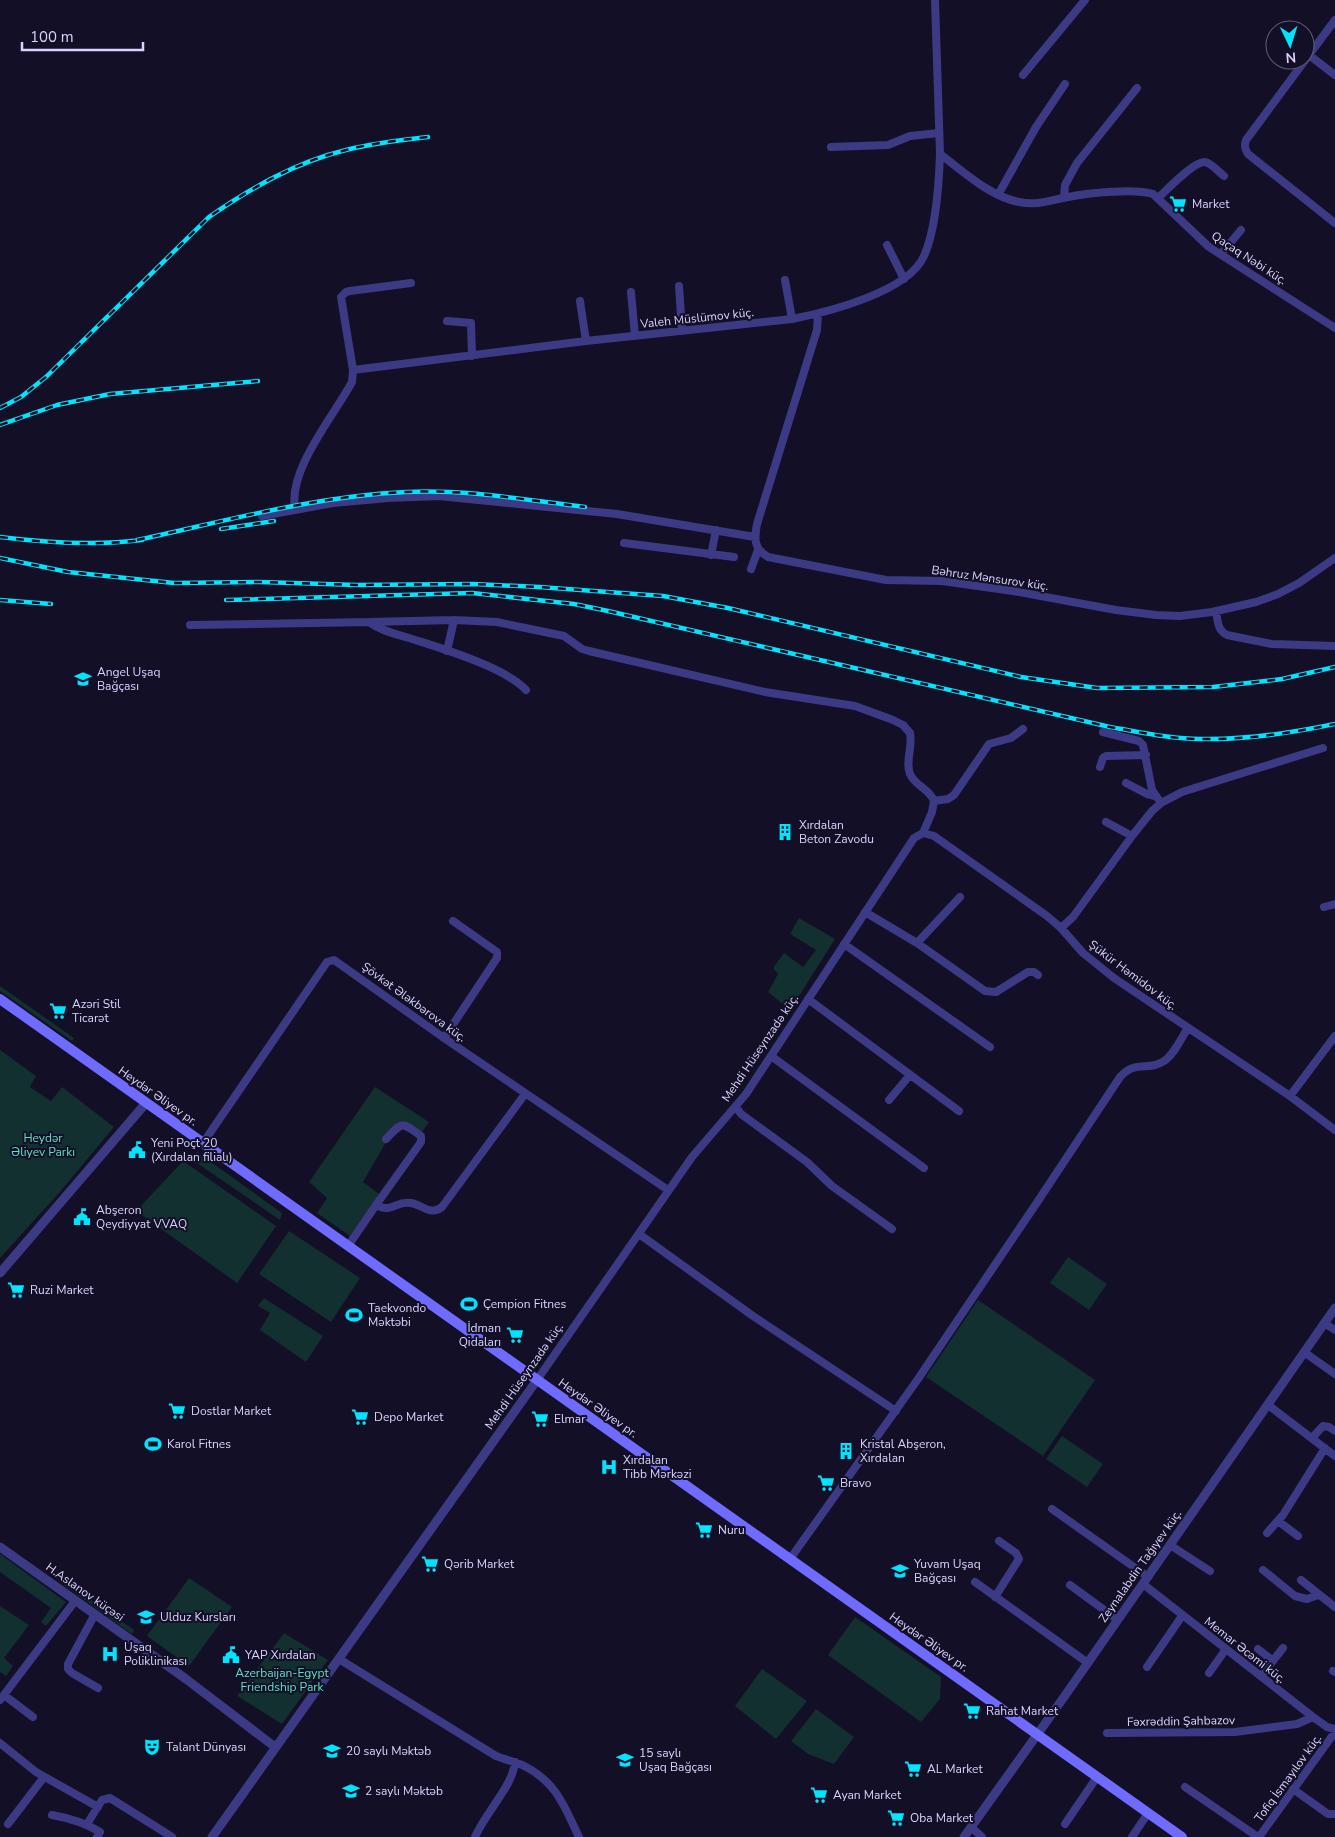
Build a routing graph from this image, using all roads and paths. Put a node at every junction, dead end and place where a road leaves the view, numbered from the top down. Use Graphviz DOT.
graph roads {
  1 [pos="935,0"];
  2 [pos="1085,0"];
  3 [pos="1335,20"];
  4 [pos="1315,47"];
  5 [pos="1315,60"];
  6 [pos="1298,70"];
  7 [pos="1023,75"];
  8 [pos="1335,75"];
  9 [pos="1065,84"];
  10 [pos="1137,88"];
  11 [pos="939,133"];
  12 [pos="831,147"];
  13 [pos="940,154"];
  14 [pos="1224,176"];
  15 [pos="998,195"];
  16 [pos="1064,197"];
  17 [pos="1158,198"];
  18 [pos="1335,223"];
  19 [pos="1241,230"];
  20 [pos="888,245"];
  21 [pos="1221,254"];
  22 [pos="904,279"];
  23 [pos="785,280"];
  24 [pos="412,283"];
  25 [pos="680,286"];
  26 [pos="631,292"];
  27 [pos="580,301"];
  28 [pos="818,314"];
  29 [pos="792,319"];
  30 [pos="447,321"];
  31 [pos="1335,326"];
  32 [pos="682,331"];
  33 [pos="635,336"];
  34 [pos="586,341"];
  35 [pos="472,356"];
  36 [pos="353,370"];
  37 [pos="295,509"];
  38 [pos="262,516"];
  39 [pos="716,530"];
  40 [pos="754,537"];
  41 [pos="624,543"];
  42 [pos="758,550"];
  43 [pos="711,555"];
  44 [pos="734,557"];
  45 [pos="1335,558"];
  46 [pos="752,569"];
  47 [pos="1216,611"];
  48 [pos="454,620"];
  49 [pos="369,622"];
  50 [pos="190,625"];
  51 [pos="1335,646"];
  52 [pos="448,651"];
  53 [pos="526,690"];
  54 [pos="1023,729"];
  55 [pos="1104,732"];
  56 [pos="1323,748"];
  57 [pos="1146,755"];
  58 [pos="1100,767"];
  59 [pos="1126,783"];
  60 [pos="1155,796"];
  61 [pos="934,801"];
  62 [pos="1161,802"];
  63 [pos="1106,822"];
  64 [pos="923,833"];
  65 [pos="1132,836"];
  66 [pos="960,897"];
  67 [pos="1335,904"];
  68 [pos="1324,907"];
  69 [pos="865,912"];
  70 [pos="453,921"];
  71 [pos="1061,928"];
  72 [pos="917,943"];
  73 [pos="844,944"];
  74 [pos="1038,975"];
  75 [pos="0,999"];
  76 [pos="808,999"];
  77 [pos="1188,1028"];
  78 [pos="1335,1036"];
  79 [pos="444,1038"];
  80 [pos="990,1047"];
  81 [pos="771,1056"];
  82 [pos="910,1075"];
  83 [pos="525,1094"];
  84 [pos="1290,1096"];
  85 [pos="889,1100"];
  86 [pos="146,1103"];
  87 [pos="736,1107"];
  88 [pos="959,1111"];
  89 [pos="1335,1130"];
  90 [pos="386,1139"];
  91 [pos="203,1143"];
  92 [pos="924,1168"];
  93 [pos="668,1190"];
  94 [pos="376,1205"];
  95 [pos="892,1229"];
  96 [pos="639,1234"];
  97 [pos="348,1246"];
  98 [pos="0,1272"];
  99 [pos="1335,1308"];
  100 [pos="1324,1323"];
  101 [pos="1335,1330"];
  102 [pos="1304,1352"];
  103 [pos="1335,1374"];
  104 [pos="537,1380"];
  105 [pos="1268,1405"];
  106 [pos="896,1411"];
  107 [pos="1335,1431"];
  108 [pos="1312,1438"];
  109 [pos="1326,1448"];
  110 [pos="1335,1456"];
  111 [pos="1052,1509"];
  112 [pos="1278,1521"];
  113 [pos="1267,1533"];
  114 [pos="1298,1536"];
  115 [pos="999,1541"];
  116 [pos="1170,1545"];
  117 [pos="0,1547"];
  118 [pos="790,1559"];
  119 [pos="1262,1570"];
  120 [pos="1210,1571"];
  121 [pos="1301,1580"];
  122 [pos="1146,1581"];
  123 [pos="976,1582"];
  124 [pos="1070,1585"];
  125 [pos="1318,1595"];
  126 [pos="995,1597"];
  127 [pos="75,1600"];
  128 [pos="1335,1607"];
  129 [pos="95,1614"];
  130 [pos="1182,1616"];
  131 [pos="1118,1620"];
  132 [pos="1283,1648"];
  133 [pos="1226,1649"];
  134 [pos="1258,1649"];
  135 [pos="339,1659"];
  136 [pos="1273,1661"];
  137 [pos="1088,1663"];
  138 [pos="1147,1666"];
  139 [pos="1208,1672"];
  140 [pos="1261,1676"];
  141 [pos="98,1688"];
  142 [pos="2,1697"];
  143 [pos="32,1716"];
  144 [pos="1313,1717"];
  145 [pos="1335,1730"];
  146 [pos="1108,1732"];
  147 [pos="1038,1735"];
  148 [pos="0,1744"];
  149 [pos="276,1747"];
  150 [pos="515,1762"];
  151 [pos="44,1777"];
  152 [pos="1097,1777"];
  153 [pos="1185,1787"];
  154 [pos="1293,1789"];
  155 [pos="98,1807"];
  156 [pos="1148,1813"];
  157 [pos="1335,1814"];
  158 [pos="52,1816"];
  159 [pos="8,1824"];
  160 [pos="87,1824"];
  161 [pos="1065,1824"];
  162 [pos="971,1827"];
  163 [pos="97,1837"];
  164 [pos="172,1837"];
  165 [pos="212,1837"];
  166 [pos="475,1837"];
  167 [pos="579,1837"];
  168 [pos="964,1837"];
  169 [pos="982,1837"];
  170 [pos="1132,1837"];
  171 [pos="1182,1837"];
  172 [pos="1258,1837"];
  1 -- 11 [label="street"];
  2 -- 7 [label="street"];
  3 -- 4 [label="street"];
  5 -- 8 [label="street"];
  6 -- 18 [label="street"];
  9 -- 15 [label="street"];
  10 -- 16 [label="street"];
  11 -- 12 [label="street"];
  11 -- 13 [label="street"];
  13 -- 15 [label="street, Qaçaq Nəbi küç."];
  13 -- 22 [label="street, Valeh Müslümov küç."];
  14 -- 17 [label="street"];
  15 -- 16 [label="street, Qaçaq Nəbi küç."];
  16 -- 17 [label="street, Qaçaq Nəbi küç."];
  17 -- 21 [label="street, Qaçaq Nəbi küç."];
  19 -- 21 [label="street"];
  20 -- 22 [label="street"];
  21 -- 31 [label="street, Qaçaq Nəbi küç."];
  22 -- 28 [label="street, Valeh Müslümov küç."];
  23 -- 29 [label="street"];
  24 -- 36 [label="street"];
  25 -- 32 [label="street"];
  26 -- 33 [label="street"];
  27 -- 34 [label="street"];
  28 -- 29 [label="street, Valeh Müslümov küç."];
  28 -- 40 [label="street"];
  29 -- 32 [label="street, Valeh Müslümov küç."];
  30 -- 35 [label="street"];
  32 -- 33 [label="street, Valeh Müslümov küç."];
  33 -- 34 [label="street, Valeh Müslümov küç."];
  34 -- 35 [label="street, Valeh Müslümov küç."];
  35 -- 36 [label="street, Valeh Müslümov küç."];
  36 -- 37 [label="street"];
  37 -- 38 [label="street"];
  37 -- 39 [label="street"];
  39 -- 40 [label="street"];
  39 -- 43 [label="street"];
  40 -- 42 [label="street"];
  41 -- 43 [label="street"];
  42 -- 46 [label="street"];
  42 -- 47 [label="street, Bəhruz Mənsurov küç."];
  43 -- 44 [label="street"];
  45 -- 47 [label="street, Bəhruz Mənsurov küç."];
  47 -- 51 [label="street"];
  48 -- 49 [label="street"];
  48 -- 52 [label="street"];
  48 -- 61 [label="street"];
  49 -- 50 [label="street"];
  49 -- 52 [label="street"];
  52 -- 53 [label="street"];
  54 -- 61 [label="street"];
  55 -- 57 [label="street"];
  56 -- 62 [label="street"];
  57 -- 58 [label="street"];
  57 -- 60 [label="street"];
  59 -- 60 [label="street"];
  60 -- 62 [label="street"];
  61 -- 64 [label="street"];
  62 -- 65 [label="street"];
  63 -- 65 [label="street"];
  64 -- 69 [label="street, Mehdi Hüseynzadə küç."];
  64 -- 71 [label="street, Şükür Həmidov küç."];
  65 -- 71 [label="street"];
  66 -- 72 [label="street"];
  67 -- 68 [label="street"];
  69 -- 72 [label="street"];
  69 -- 73 [label="street, Mehdi Hüseynzadə küç."];
  70 -- 79 [label="street"];
  71 -- 77 [label="street, Şükür Həmidov küç."];
  72 -- 74 [label="street"];
  73 -- 76 [label="street, Mehdi Hüseynzadə küç."];
  73 -- 80 [label="street"];
  75 -- 86 [label="main road, Heydər Əliyev pr."];
  76 -- 81 [label="street, Mehdi Hüseynzadə küç."];
  76 -- 82 [label="street"];
  77 -- 84 [label="street, Şükür Həmidov küç."];
  77 -- 106 [label="street"];
  78 -- 84 [label="street"];
  79 -- 83 [label="street, Şövkət Ələkbərova küç."];
  79 -- 91 [label="street, Şövkət Ələkbərova küç."];
  81 -- 87 [label="street, Mehdi Hüseynzadə küç."];
  81 -- 92 [label="street"];
  82 -- 85 [label="street"];
  82 -- 88 [label="street"];
  83 -- 93 [label="street, Şövkət Ələkbərova küç."];
  83 -- 94 [label="street"];
  84 -- 89 [label="street, Şükür Həmidov küç."];
  86 -- 91 [label="main road, Heydər Əliyev pr."];
  86 -- 98 [label="street"];
  87 -- 93 [label="street, Mehdi Hüseynzadə küç."];
  87 -- 95 [label="street"];
  90 -- 94 [label="street"];
  91 -- 97 [label="main road, Heydər Əliyev pr."];
  93 -- 96 [label="street, Mehdi Hüseynzadə küç."];
  94 -- 97 [label="street"];
  96 -- 104 [label="street, Mehdi Hüseynzadə küç."];
  96 -- 106 [label="street"];
  97 -- 104 [label="main road, Heydər Əliyev pr."];
  99 -- 100 [label="street, Zeynalabdin Tağıyev küç."];
  100 -- 101 [label="street"];
  100 -- 102 [label="street, Zeynalabdin Tağıyev küç."];
  102 -- 103 [label="street"];
  102 -- 105 [label="street, Zeynalabdin Tağıyev küç."];
  104 -- 118 [label="main road, Heydər Əliyev pr."];
  104 -- 135 [label="street, Mehdi Hüseynzadə küç."];
  105 -- 108 [label="street"];
  105 -- 116 [label="street, Zeynalabdin Tağıyev küç."];
  106 -- 118 [label="street"];
  107 -- 108 [label="street"];
  108 -- 109 [label="street"];
  109 -- 110 [label="street"];
  109 -- 112 [label="street"];
  111 -- 122 [label="street, Memar Əcəmi küç."];
  112 -- 113 [label="street"];
  112 -- 114 [label="street"];
  115 -- 126 [label="street"];
  116 -- 120 [label="street"];
  116 -- 122 [label="street, Zeynalabdin Tağıyev küç."];
  117 -- 127 [label="street, H.Aslanov küçəsi"];
  118 -- 147 [label="main road, Heydər Əliyev pr."];
  119 -- 125 [label="street"];
  121 -- 125 [label="street"];
  122 -- 130 [label="street, Memar Əcəmi küç."];
  122 -- 131 [label="street, Zeynalabdin Tağıyev küç."];
  123 -- 126 [label="street"];
  124 -- 131 [label="street"];
  125 -- 128 [label="street"];
  126 -- 137 [label="street"];
  127 -- 129 [label="street, H.Aslanov küçəsi"];
  127 -- 142 [label="street"];
  129 -- 141 [label="street"];
  129 -- 149 [label="street, H.Aslanov küçəsi"];
  130 -- 133 [label="street, Memar Əcəmi küç."];
  130 -- 138 [label="street"];
  131 -- 137 [label="street, Zeynalabdin Tağıyev küç."];
  132 -- 136 [label="street"];
  133 -- 139 [label="street"];
  133 -- 140 [label="street, Memar Əcəmi küç."];
  134 -- 136 [label="street"];
  135 -- 149 [label="street, Mehdi Hüseynzadə küç."];
  135 -- 150 [label="street"];
  136 -- 140 [label="street"];
  137 -- 147 [label="street, Zeynalabdin Tağıyev küç."];
  140 -- 144 [label="street, Memar Əcəmi küç."];
  142 -- 143 [label="street"];
  144 -- 145 [label="street, Memar Əcəmi küç."];
  144 -- 146 [label="street, Fəxrəddin Şahbazov"];
  145 -- 154 [label="street, Tofiq İsmayılov küç."];
  147 -- 152 [label="main road, Heydər Əliyev pr."];
  147 -- 162 [label="street, Zeynalabdin Tağıyev küç."];
  148 -- 151 [label="street"];
  149 -- 165 [label="street, Mehdi Hüseynzadə küç."];
  150 -- 166 [label="street"];
  150 -- 167 [label="street"];
  151 -- 155 [label="street"];
  151 -- 159 [label="street"];
  152 -- 156 [label="main road, Heydər Əliyev pr."];
  152 -- 161 [label="street"];
  153 -- 172 [label="street"];
  154 -- 157 [label="street"];
  154 -- 172 [label="street, Tofiq İsmayılov küç."];
  155 -- 160 [label="street"];
  155 -- 164 [label="street"];
  156 -- 170 [label="street"];
  156 -- 171 [label="main road, Heydər Əliyev pr."];
  158 -- 160 [label="street"];
  160 -- 163 [label="street"];
  162 -- 168 [label="street, Zeynalabdin Tağıyev küç."];
  162 -- 169 [label="street"];
}
